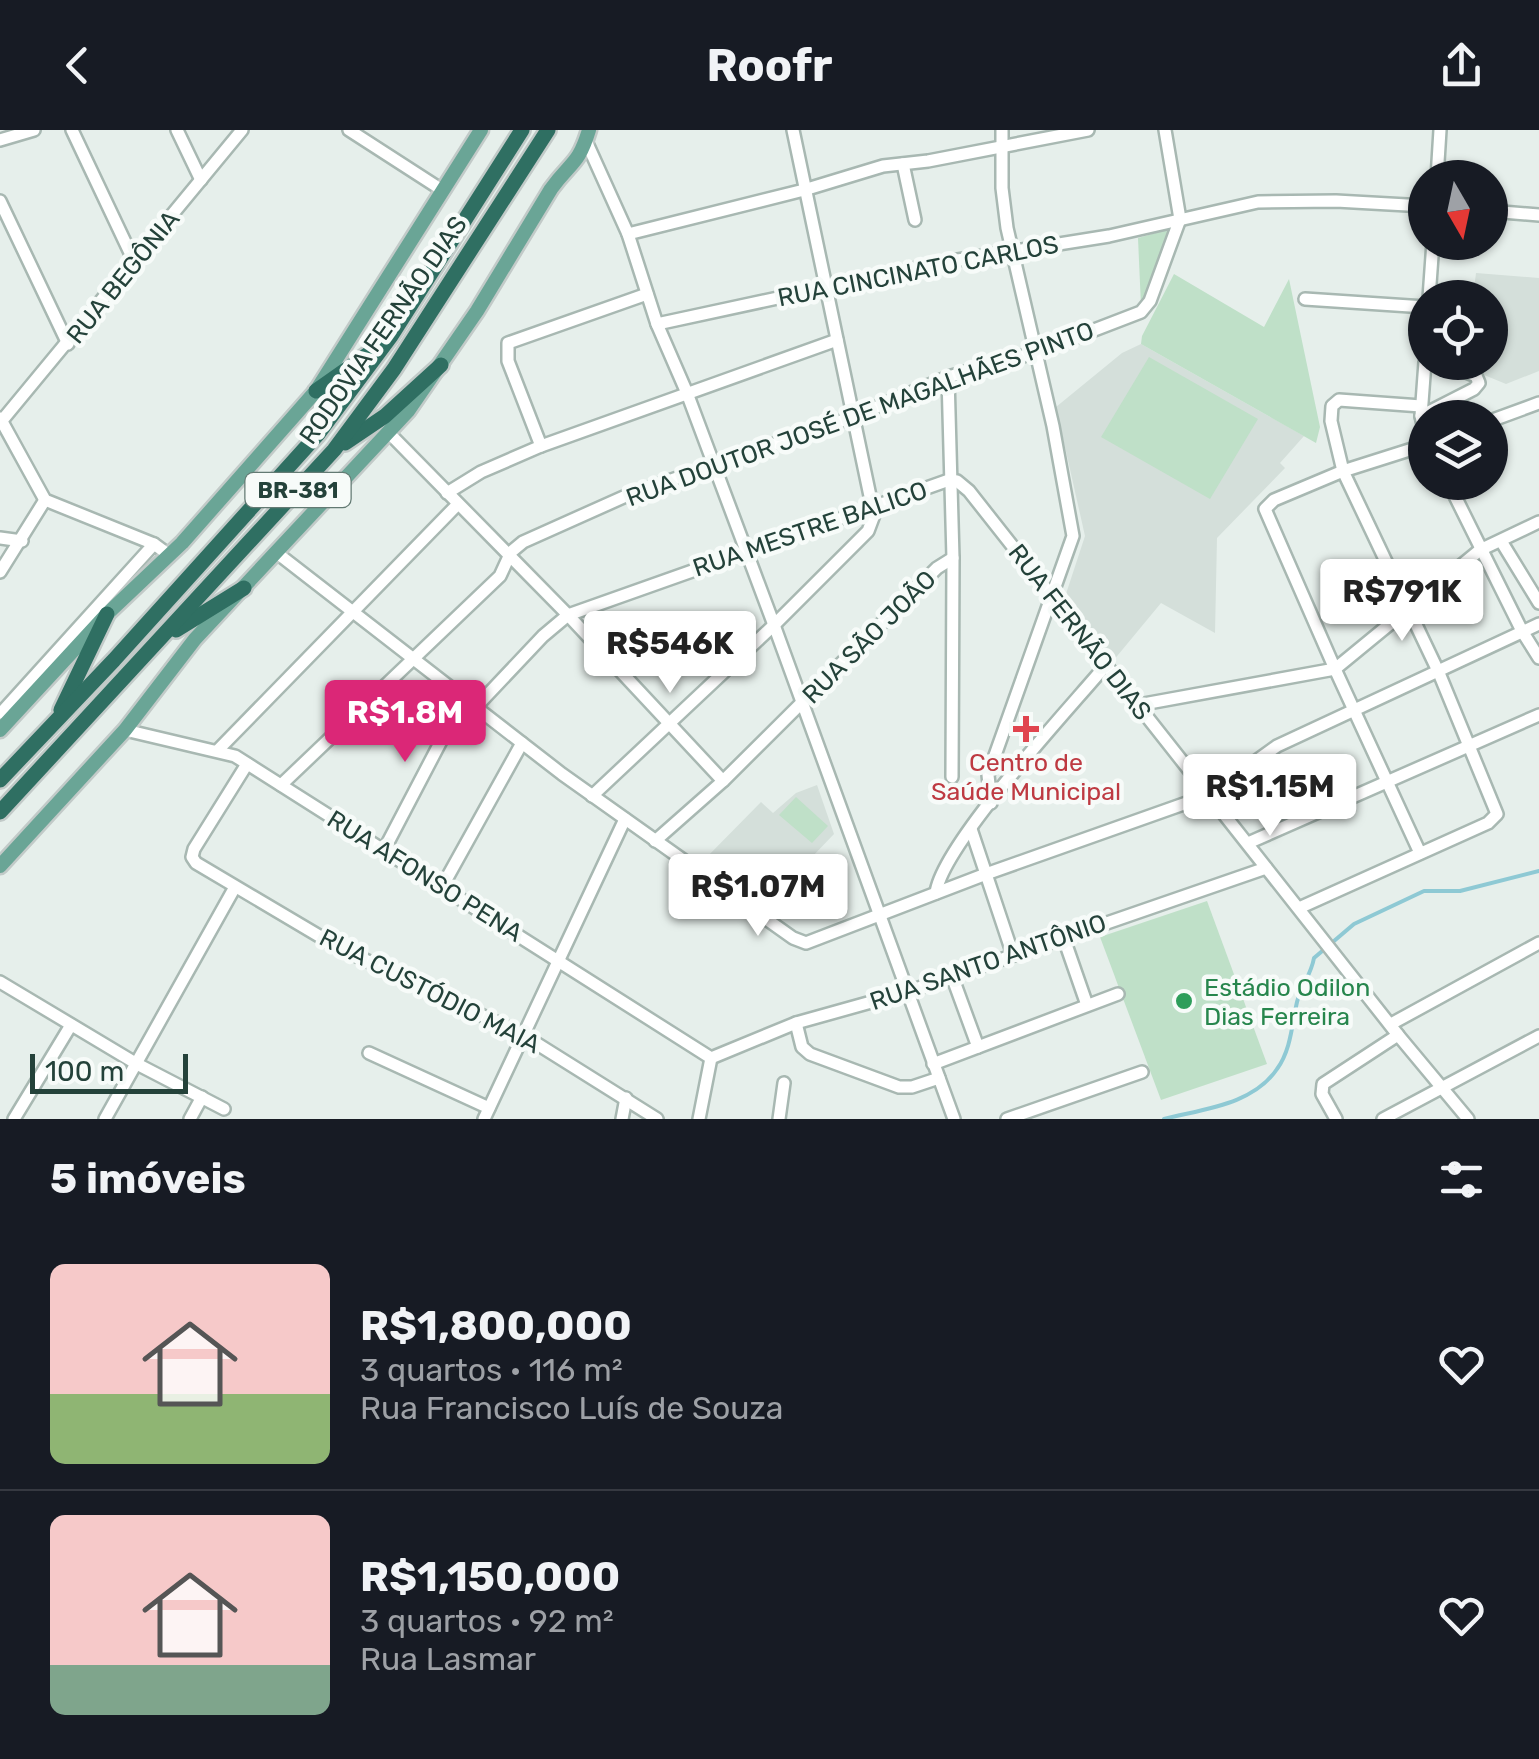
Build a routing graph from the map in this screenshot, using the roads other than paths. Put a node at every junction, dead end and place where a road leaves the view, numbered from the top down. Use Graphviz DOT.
graph roads {
  1 [pos="34,130"];
  2 [pos="72,130"];
  3 [pos="177,130"];
  4 [pos="242,130"];
  5 [pos="349,130"];
  6 [pos="481,130"];
  7 [pos="522,130"];
  8 [pos="548,130"];
  9 [pos="793,130"];
  10 [pos="1002,130"];
  11 [pos="1088,130"];
  12 [pos="1165,130"];
  13 [pos="1440,130"];
  14 [pos="589,134"];
  15 [pos="0,140"];
  16 [pos="1003,147"];
  17 [pos="1439,160"];
  18 [pos="904,164"];
  19 [pos="201,180"];
  20 [pos="442,190"];
  21 [pos="804,190"];
  22 [pos="0,200"];
  23 [pos="1408,205"];
  24 [pos="1508,212"];
  25 [pos="1539,215"];
  26 [pos="1180,219"];
  27 [pos="915,220"];
  28 [pos="628,234"];
  29 [pos="1013,253"];
  30 [pos="134,261"];
  31 [pos="826,287"];
  32 [pos="647,294"];
  33 [pos="1305,299"];
  34 [pos="1408,306"];
  35 [pos="657,324"];
  36 [pos="391,336"];
  37 [pos="837,340"];
  38 [pos="68,344"];
  39 [pos="1037,352"];
  40 [pos="442,365"];
  41 [pos="948,377"];
  42 [pos="1478,380"];
  43 [pos="316,390"];
  44 [pos="687,393"];
  45 [pos="1445,400"];
  46 [pos="1539,403"];
  47 [pos="1408,409"];
  48 [pos="1508,414"];
  49 [pos="854,418"];
  50 [pos="1,421"];
  51 [pos="389,433"];
  52 [pos="541,446"];
  53 [pos="334,450"];
  54 [pos="1408,450"];
  55 [pos="714,466"];
  56 [pos="1343,471"];
  57 [pos="950,480"];
  58 [pos="447,493"];
  59 [pos="45,500"];
  60 [pos="1456,500"];
  61 [pos="458,504"];
  62 [pos="872,509"];
  63 [pos="1539,522"];
  64 [pos="0,538"];
  65 [pos="22,541"];
  66 [pos="1501,541"];
  67 [pos="154,544"];
  68 [pos="1480,550"];
  69 [pos="746,551"];
  70 [pos="277,553"];
  71 [pos="169,556"];
  72 [pos="508,558"];
  73 [pos="953,558"];
  74 [pos="0,572"];
  75 [pos="244,588"];
  76 [pos="1052,597"];
  77 [pos="1539,603"];
  78 [pos="1408,609"];
  79 [pos="350,612"];
  80 [pos="108,614"];
  81 [pos="568,616"];
  82 [pos="1539,624"];
  83 [pos="774,625"];
  84 [pos="1522,631"];
  85 [pos="160,640"];
  86 [pos="413,656"];
  87 [pos="1539,658"];
  88 [pos="1106,664"];
  89 [pos="1335,670"];
  90 [pos="1439,672"];
  91 [pos="463,699"];
  92 [pos="802,703"];
  93 [pos="1138,705"];
  94 [pos="475,708"];
  95 [pos="1356,710"];
  96 [pos="1,713"];
  97 [pos="1539,715"];
  98 [pos="53,725"];
  99 [pos="669,725"];
  100 [pos="0,730"];
  101 [pos="125,730"];
  102 [pos="522,743"];
  103 [pos="1470,746"];
  104 [pos="218,750"];
  105 [pos="247,764"];
  106 [pos="952,777"];
  107 [pos="0,780"];
  108 [pos="723,782"];
  109 [pos="1386,782"];
  110 [pos="280,785"];
  111 [pos="1210,795"];
  112 [pos="592,796"];
  113 [pos="990,803"];
  114 [pos="0,812"];
  115 [pos="625,819"];
  116 [pos="971,829"];
  117 [pos="656,841"];
  118 [pos="1248,843"];
  119 [pos="384,850"];
  120 [pos="1420,853"];
  121 [pos="0,866"];
  122 [pos="1266,868"];
  123 [pos="986,874"];
  124 [pos="442,886"];
  125 [pos="235,887"];
  126 [pos="936,893"];
  127 [pos="1299,908"];
  128 [pos="878,915"];
  129 [pos="1063,936"];
  130 [pos="1539,943"];
  131 [pos="1013,954"];
  132 [pos="558,960"];
  133 [pos="952,976"];
  134 [pos="1,985"];
  135 [pos="907,992"];
  136 [pos="1118,994"];
  137 [pos="1087,1006"];
  138 [pos="796,1023"];
  139 [pos="71,1025"];
  140 [pos="1395,1030"];
  141 [pos="523,1035"];
  142 [pos="1539,1036"];
  143 [pos="978,1047"];
  144 [pos="370,1053"];
  145 [pos="711,1058"];
  146 [pos="137,1064"];
  147 [pos="933,1064"];
  148 [pos="1142,1072"];
  149 [pos="938,1078"];
  150 [pos="784,1083"];
  151 [pos="1440,1086"];
  152 [pos="202,1097"];
  153 [pos="626,1098"];
  154 [pos="224,1108"];
  155 [pos="486,1114"];
  156 [pos="14,1119"];
  157 [pos="105,1119"];
  158 [pos="190,1119"];
  159 [pos="622,1119"];
  160 [pos="657,1119"];
  161 [pos="700,1119"];
  162 [pos="779,1119"];
  163 [pos="954,1119"];
  164 [pos="1007,1119"];
  165 [pos="1336,1119"];
  166 [pos="1382,1119"];
  167 [pos="1468,1119"];
  1 -- 15 [label="street"];
  2 -- 30 [label="street"];
  3 -- 19 [label="street"];
  4 -- 19 [label="street, RUA BEGÔNIA"];
  5 -- 20 [label="street"];
  6 -- 20 [label="main road"];
  7 -- 36 [label="highway, RODOVIA FERNÃO DIAS / BR-381"];
  8 -- 53 [label="highway, RODOVIA FERNÃO DIAS / BR-381"];
  9 -- 21 [label="street"];
  10 -- 16 [label="street"];
  11 -- 16 [label="street"];
  12 -- 26 [label="street"];
  13 -- 17 [label="street"];
  14 -- 28 [label="street"];
  14 -- 40 [label="main road"];
  16 -- 18 [label="street"];
  16 -- 29 [label="street"];
  18 -- 21 [label="street"];
  18 -- 27 [label="street"];
  19 -- 30 [label="street, RUA BEGÔNIA"];
  20 -- 43 [label="main road"];
  21 -- 28 [label="street"];
  21 -- 31 [label="street"];
  22 -- 38 [label="street"];
  23 -- 26 [label="street, RUA CINCINATO CARLOS"];
  24 -- 25 [label="street"];
  26 -- 29 [label="street, RUA CINCINATO CARLOS"];
  26 -- 39 [label="street, RUA DOUTOR JOSÉ DE MAGALHÃES PINTO"];
  28 -- 32 [label="street"];
  29 -- 31 [label="street, RUA CINCINATO CARLOS"];
  29 -- 39 [label="street"];
  30 -- 38 [label="street, RUA BEGÔNIA"];
  31 -- 35 [label="street, RUA CINCINATO CARLOS"];
  31 -- 37 [label="street"];
  32 -- 35 [label="street"];
  32 -- 52 [label="street"];
  33 -- 34 [label="street"];
  35 -- 44 [label="street"];
  36 -- 43 [label="highway"];
  36 -- 98 [label="highway, RODOVIA FERNÃO DIAS / BR-381"];
  37 -- 44 [label="street"];
  37 -- 49 [label="street"];
  38 -- 50 [label="street, RUA BEGÔNIA"];
  39 -- 41 [label="street, RUA DOUTOR JOSÉ DE MAGALHÃES PINTO"];
  39 -- 76 [label="street"];
  40 -- 51 [label="main road"];
  40 -- 53 [label="highway"];
  41 -- 49 [label="street, RUA DOUTOR JOSÉ DE MAGALHÃES PINTO"];
  41 -- 57 [label="street"];
  42 -- 45 [label="street"];
  43 -- 71 [label="main road"];
  44 -- 52 [label="street"];
  44 -- 55 [label="street"];
  46 -- 48 [label="street"];
  47 -- 56 [label="street"];
  49 -- 55 [label="street, RUA DOUTOR JOSÉ DE MAGALHÃES PINTO"];
  49 -- 62 [label="street"];
  50 -- 59 [label="street"];
  51 -- 58 [label="street"];
  51 -- 70 [label="main road"];
  52 -- 58 [label="street"];
  53 -- 85 [label="highway, RODOVIA FERNÃO DIAS / BR-381"];
  54 -- 56 [label="street"];
  55 -- 69 [label="street"];
  55 -- 72 [label="street, RUA DOUTOR JOSÉ DE MAGALHÃES PINTO"];
  56 -- 78 [label="street"];
  56 -- 89 [label="street"];
  57 -- 62 [label="street, RUA MESTRE BALICO"];
  57 -- 73 [label="street"];
  57 -- 76 [label="street, RUA FERNÃO DIAS"];
  58 -- 61 [label="street"];
  59 -- 65 [label="street"];
  59 -- 67 [label="street"];
  60 -- 68 [label="street"];
  61 -- 72 [label="street"];
  61 -- 79 [label="street"];
  62 -- 69 [label="street, RUA MESTRE BALICO"];
  62 -- 83 [label="street"];
  63 -- 66 [label="street"];
  64 -- 65 [label="street"];
  65 -- 74 [label="street"];
  66 -- 68 [label="street"];
  66 -- 77 [label="street"];
  67 -- 71 [label="street"];
  67 -- 96 [label="street"];
  68 -- 78 [label="street"];
  68 -- 84 [label="street"];
  69 -- 81 [label="street, RUA MESTRE BALICO"];
  69 -- 83 [label="street"];
  70 -- 75 [label="main road"];
  70 -- 79 [label="street"];
  71 -- 80 [label="main road"];
  72 -- 81 [label="street"];
  72 -- 86 [label="street, RUA DOUTOR JOSÉ DE MAGALHÃES PINTO"];
  73 -- 92 [label="street, RUA SÃO JOÃO"];
  73 -- 106 [label="street"];
  75 -- 85 [label="highway"];
  75 -- 101 [label="main road"];
  76 -- 88 [label="street, RUA FERNÃO DIAS"];
  76 -- 113 [label="street"];
  78 -- 89 [label="street"];
  78 -- 90 [label="street"];
  79 -- 86 [label="street"];
  79 -- 104 [label="street"];
  80 -- 98 [label="highway"];
  80 -- 100 [label="main road"];
  81 -- 94 [label="street, RUA MESTRE BALICO"];
  81 -- 99 [label="street"];
  82 -- 84 [label="street"];
  83 -- 92 [label="street"];
  83 -- 99 [label="street"];
  84 -- 87 [label="street"];
  84 -- 90 [label="street"];
  85 -- 114 [label="highway, RODOVIA FERNÃO DIAS / BR-381"];
  86 -- 91 [label="street"];
  86 -- 110 [label="street, RUA DOUTOR JOSÉ DE MAGALHÃES PINTO"];
  88 -- 93 [label="street, RUA FERNÃO DIAS"];
  88 -- 113 [label="street"];
  89 -- 93 [label="street"];
  89 -- 95 [label="street"];
  90 -- 95 [label="street"];
  90 -- 103 [label="street"];
  91 -- 94 [label="street"];
  91 -- 119 [label="street"];
  92 -- 108 [label="street, RUA SÃO JOÃO"];
  92 -- 128 [label="street"];
  93 -- 111 [label="street, RUA FERNÃO DIAS"];
  94 -- 102 [label="street"];
  95 -- 109 [label="street"];
  95 -- 111 [label="street"];
  97 -- 103 [label="street"];
  98 -- 107 [label="highway, RODOVIA FERNÃO DIAS / BR-381"];
  99 -- 108 [label="street"];
  99 -- 112 [label="street"];
  101 -- 104 [label="street, RUA AFONSO PENA"];
  101 -- 121 [label="main road"];
  102 -- 112 [label="street"];
  102 -- 124 [label="street"];
  103 -- 109 [label="street"];
  103 -- 120 [label="street"];
  104 -- 105 [label="street, RUA AFONSO PENA"];
  105 -- 110 [label="street, RUA AFONSO PENA"];
  105 -- 125 [label="street, RUA CUSTÓDIO MAIA"];
  108 -- 117 [label="street, RUA SÃO JOÃO"];
  109 -- 118 [label="street"];
  109 -- 120 [label="street"];
  110 -- 119 [label="street, RUA AFONSO PENA"];
  111 -- 118 [label="street, RUA FERNÃO DIAS"];
  111 -- 123 [label="street"];
  112 -- 115 [label="street"];
  113 -- 116 [label="street"];
  115 -- 117 [label="street"];
  115 -- 132 [label="street"];
  116 -- 123 [label="street"];
  116 -- 126 [label="street"];
  117 -- 128 [label="street"];
  118 -- 122 [label="street, RUA FERNÃO DIAS"];
  119 -- 124 [label="street, RUA AFONSO PENA"];
  120 -- 127 [label="street"];
  122 -- 127 [label="street, RUA FERNÃO DIAS"];
  122 -- 129 [label="street, RUA SANTO ANTÔNIO"];
  123 -- 126 [label="street"];
  123 -- 131 [label="street"];
  124 -- 132 [label="street, RUA AFONSO PENA"];
  125 -- 141 [label="street, RUA CUSTÓDIO MAIA"];
  125 -- 146 [label="street"];
  126 -- 128 [label="street"];
  127 -- 140 [label="street, RUA FERNÃO DIAS"];
  128 -- 135 [label="street"];
  129 -- 131 [label="street, RUA SANTO ANTÔNIO"];
  129 -- 137 [label="street"];
  130 -- 140 [label="street"];
  131 -- 133 [label="street, RUA SANTO ANTÔNIO"];
  132 -- 141 [label="street"];
  132 -- 145 [label="street, RUA AFONSO PENA"];
  133 -- 135 [label="street, RUA SANTO ANTÔNIO"];
  133 -- 143 [label="street"];
  134 -- 139 [label="street"];
  135 -- 138 [label="street, RUA SANTO ANTÔNIO"];
  135 -- 147 [label="street"];
  136 -- 137 [label="street"];
  137 -- 143 [label="street"];
  138 -- 145 [label="street, RUA SANTO ANTÔNIO"];
  138 -- 149 [label="street"];
  139 -- 146 [label="street"];
  139 -- 156 [label="street"];
  140 -- 151 [label="street, RUA FERNÃO DIAS"];
  140 -- 165 [label="street"];
  141 -- 153 [label="street, RUA CUSTÓDIO MAIA"];
  141 -- 155 [label="street"];
  142 -- 151 [label="street"];
  143 -- 147 [label="street"];
  144 -- 155 [label="street"];
  145 -- 161 [label="street"];
  146 -- 152 [label="street"];
  146 -- 157 [label="street"];
  147 -- 149 [label="street"];
  148 -- 164 [label="street"];
  149 -- 163 [label="street"];
  150 -- 162 [label="street"];
  151 -- 166 [label="street"];
  151 -- 167 [label="street, RUA FERNÃO DIAS"];
  152 -- 154 [label="street"];
  152 -- 158 [label="street"];
  153 -- 159 [label="street"];
  153 -- 160 [label="street, RUA CUSTÓDIO MAIA"];
}
